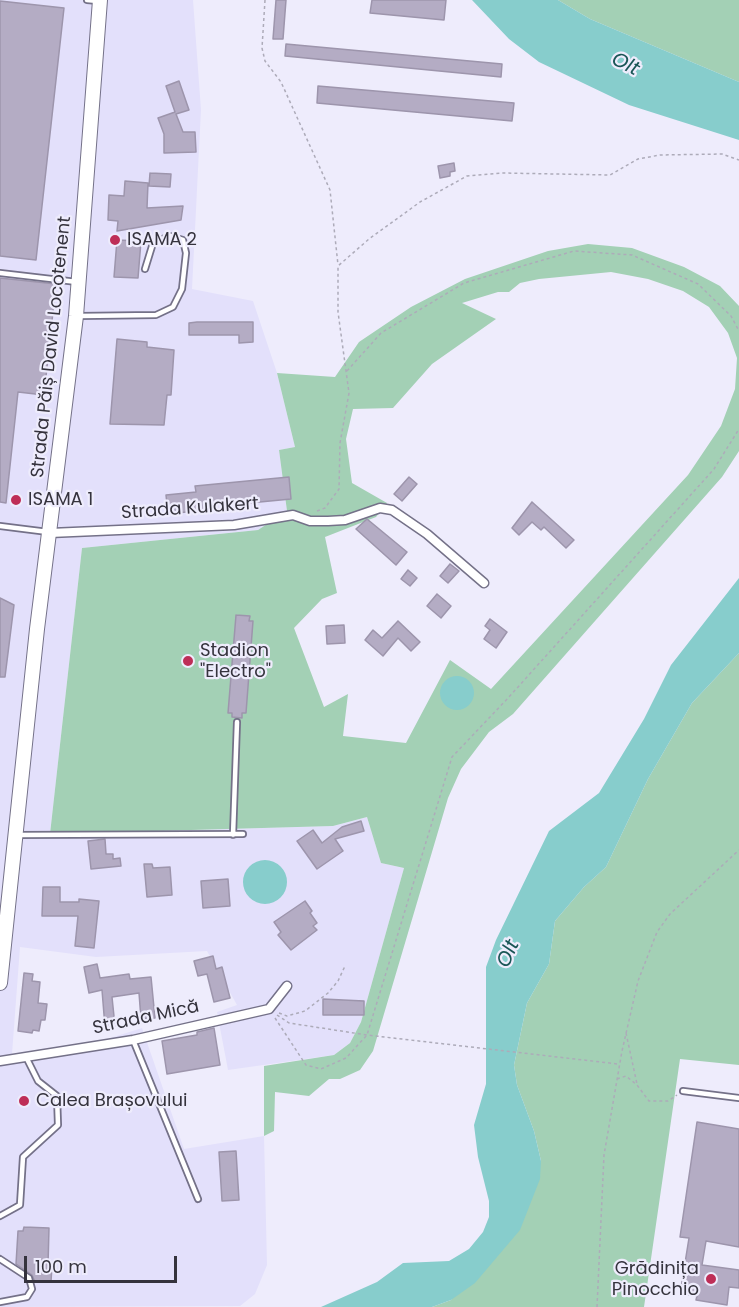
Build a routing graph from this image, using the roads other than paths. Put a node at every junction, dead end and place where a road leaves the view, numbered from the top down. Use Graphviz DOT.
graph roads {
  1 [pos="96,0"];
  2 [pos="145,269"];
  3 [pos="0,273"];
  4 [pos="80,282"];
  5 [pos="76,316"];
  6 [pos="0,526"];
  7 [pos="50,533"];
  8 [pos="484,583"];
  9 [pos="237,722"];
  10 [pos="243,834"];
  11 [pos="15,835"];
  12 [pos="233,835"];
  13 [pos="0,975"];
  14 [pos="287,986"];
  15 [pos="132,1040"];
  16 [pos="26,1056"];
  17 [pos="0,1061"];
  18 [pos="683,1091"];
  19 [pos="739,1098"];
  20 [pos="198,1199"];
  21 [pos="0,1216"];
  22 [pos="0,1259"];
  23 [pos="0,1302"];
  1 -- 4 [label="main road, Strada Păiș David Locotenent"];
  2 -- 5 [label="lane"];
  3 -- 4 [label="lane"];
  4 -- 5 [label="main road, Strada Păiș David Locotenent"];
  5 -- 7 [label="main road, Strada Păiș David Locotenent"];
  6 -- 7 [label="lane"];
  7 -- 8 [label="street, Strada Kulakert"];
  7 -- 11 [label="main road, Strada Păiș David Locotenent"];
  9 -- 12 [label="lane"];
  10 -- 12 [label="lane"];
  11 -- 12 [label="lane"];
  11 -- 13 [label="main road, Strada Păiș David Locotenent"];
  14 -- 15 [label="street, Strada Mică"];
  15 -- 16 [label="street, Strada Mică"];
  15 -- 20 [label="lane"];
  16 -- 17 [label="street, Strada Mică"];
  16 -- 21 [label="lane"];
  18 -- 19 [label="lane"];
  22 -- 23 [label="lane"];
}
